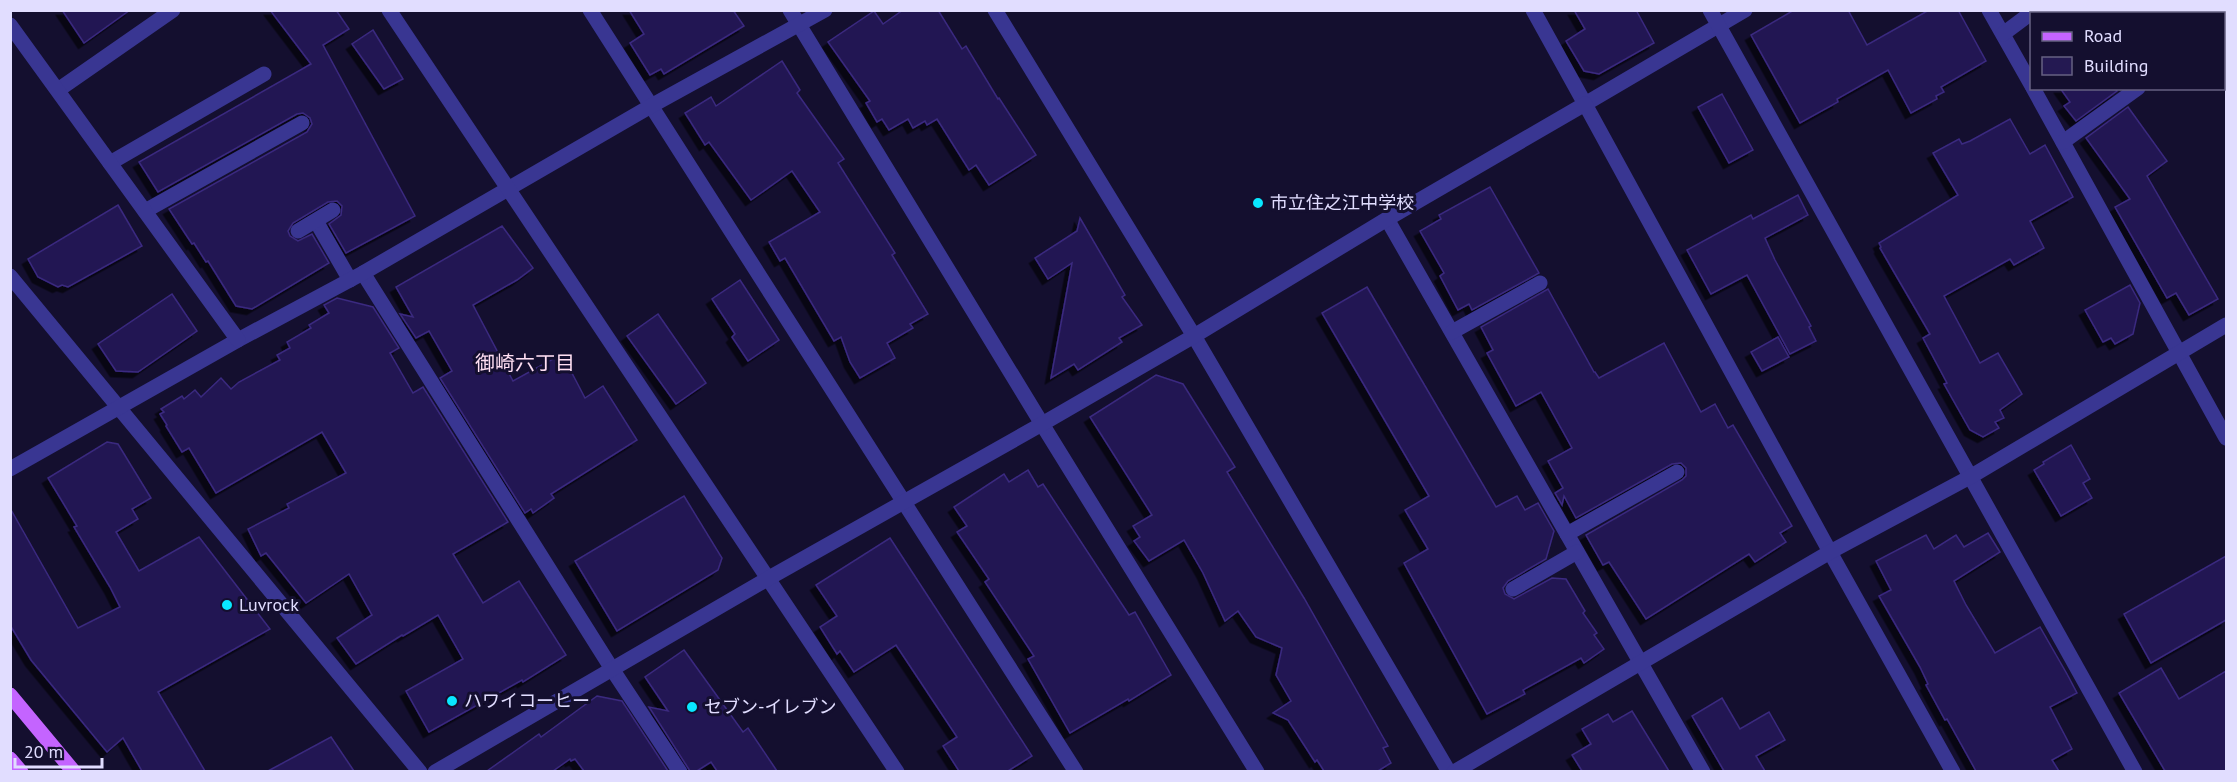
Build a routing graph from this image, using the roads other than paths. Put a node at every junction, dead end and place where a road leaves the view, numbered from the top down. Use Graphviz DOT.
graph roads {
  1 [pos="172,10"];
  2 [pos="389,10"];
  3 [pos="590,10"];
  4 [pos="790,10"];
  5 [pos="825,10"];
  6 [pos="995,10"];
  7 [pos="1533,10"];
  8 [pos="1710,10"];
  9 [pos="1745,10"];
  10 [pos="1989,10"];
  11 [pos="2030,14"];
  12 [pos="10,25"];
  13 [pos="799,26"];
  14 [pos="1719,26"];
  15 [pos="2002,34"];
  16 [pos="264,74"];
  17 [pos="2030,83"];
  18 [pos="57,90"];
  19 [pos="2034,90"];
  20 [pos="2135,90"];
  21 [pos="1585,104"];
  22 [pos="651,106"];
  23 [pos="302,123"];
  24 [pos="2063,142"];
  25 [pos="110,163"];
  26 [pos="509,189"];
  27 [pos="333,210"];
  28 [pos="145,211"];
  29 [pos="1387,219"];
  30 [pos="316,220"];
  31 [pos="298,231"];
  32 [pos="10,276"];
  33 [pos="356,277"];
  34 [pos="1540,284"];
  35 [pos="2226,325"];
  36 [pos="1452,332"];
  37 [pos="1194,336"];
  38 [pos="238,340"];
  39 [pos="2180,352"];
  40 [pos="120,407"];
  41 [pos="1042,424"];
  42 [pos="2226,438"];
  43 [pos="10,469"];
  44 [pos="1677,472"];
  45 [pos="1970,477"];
  46 [pos="904,502"];
  47 [pos="1568,534"];
  48 [pos="1577,552"];
  49 [pos="1830,552"];
  50 [pos="769,578"];
  51 [pos="1513,589"];
  52 [pos="1641,663"];
  53 [pos="612,669"];
  54 [pos="10,695"];
  55 [pos="10,759"];
  56 [pos="21,771"];
  57 [pos="74,771"];
  58 [pos="420,771"];
  59 [pos="435,771"];
  60 [pos="680,771"];
  61 [pos="897,771"];
  62 [pos="1077,771"];
  63 [pos="1257,771"];
  64 [pos="1449,771"];
  65 [pos="1454,771"];
  66 [pos="1703,771"];
  67 [pos="1953,771"];
  68 [pos="2135,771"];
  1 -- 18 [label="street"];
  2 -- 26 [label="street"];
  3 -- 22 [label="street"];
  4 -- 13 [label="street"];
  5 -- 13 [label="street"];
  6 -- 37 [label="street"];
  7 -- 21 [label="street"];
  8 -- 14 [label="street"];
  9 -- 14 [label="street"];
  10 -- 15 [label="street"];
  11 -- 15 [label="street"];
  12 -- 18 [label="street"];
  13 -- 22 [label="street"];
  13 -- 41 [label="street"];
  14 -- 21 [label="street"];
  14 -- 45 [label="street"];
  15 -- 17 [label="street"];
  16 -- 25 [label="street"];
  18 -- 25 [label="street"];
  19 -- 24 [label="street"];
  20 -- 24 [label="street"];
  21 -- 29 [label="street"];
  21 -- 49 [label="street"];
  22 -- 26 [label="street"];
  22 -- 46 [label="street"];
  23 -- 28 [label="street"];
  24 -- 39 [label="street"];
  25 -- 28 [label="street"];
  26 -- 33 [label="street"];
  26 -- 50 [label="street"];
  27 -- 30 [label="street"];
  28 -- 38 [label="street"];
  29 -- 36 [label="street"];
  29 -- 37 [label="street"];
  30 -- 31 [label="street"];
  30 -- 33 [label="street"];
  32 -- 40 [label="street"];
  33 -- 38 [label="street"];
  33 -- 53 [label="street"];
  34 -- 36 [label="street"];
  35 -- 39 [label="street"];
  36 -- 47 [label="street"];
  37 -- 41 [label="street"];
  37 -- 64 [label="street"];
  38 -- 40 [label="street"];
  39 -- 42 [label="street"];
  39 -- 45 [label="street"];
  40 -- 43 [label="street"];
  40 -- 58 [label="street"];
  41 -- 46 [label="street"];
  41 -- 63 [label="street"];
  44 -- 47 [label="street"];
  45 -- 49 [label="street"];
  45 -- 68 [label="street"];
  46 -- 50 [label="street"];
  46 -- 62 [label="street"];
  47 -- 48 [label="street"];
  48 -- 51 [label="street"];
  48 -- 52 [label="street"];
  49 -- 52 [label="street"];
  49 -- 67 [label="street"];
  50 -- 53 [label="street"];
  50 -- 61 [label="street"];
  52 -- 65 [label="street"];
  52 -- 66 [label="street"];
  53 -- 59 [label="street"];
  53 -- 60 [label="street"];
  54 -- 57 [label="main road"];
  55 -- 56 [label="main road"];
}
